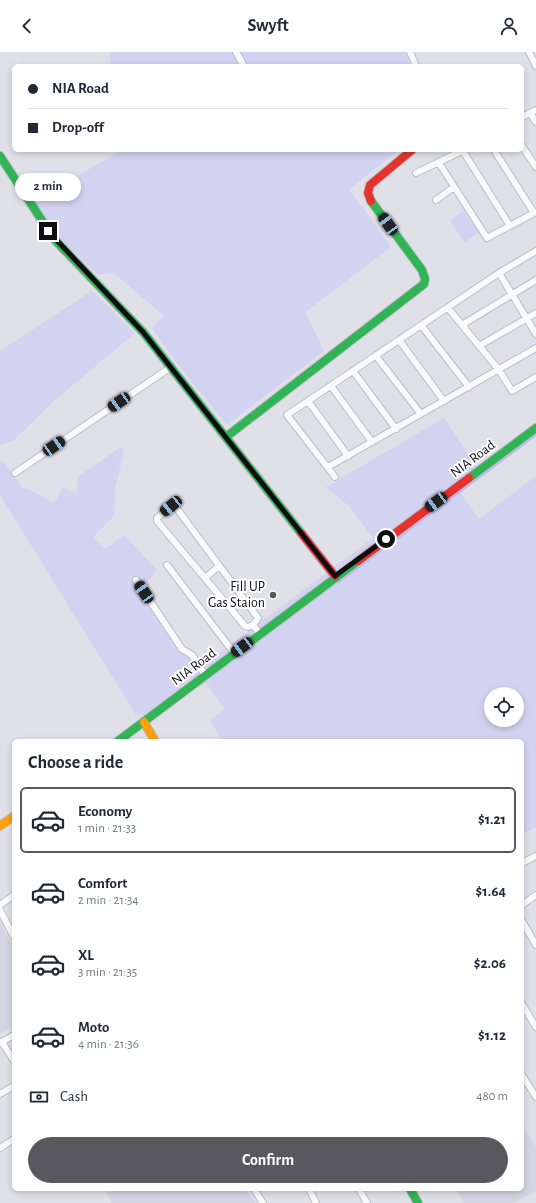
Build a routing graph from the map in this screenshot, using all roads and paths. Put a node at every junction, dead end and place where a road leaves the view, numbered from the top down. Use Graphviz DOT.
graph roads {
  1 [pos="236,52"];
  2 [pos="410,52"];
  3 [pos="529,52"];
  4 [pos="243,64"];
  5 [pos="415,64"];
  6 [pos="536,66"];
  7 [pos="536,110"];
  8 [pos="530,113"];
  9 [pos="524,116"];
  10 [pos="536,122"];
  11 [pos="524,149"];
  12 [pos="410,152"];
  13 [pos="460,152"];
  14 [pos="465,152"];
  15 [pos="495,152"];
  16 [pos="0,156"];
  17 [pos="439,163"];
  18 [pos="536,167"];
  19 [pos="416,173"];
  20 [pos="454,187"];
  21 [pos="436,200"];
  22 [pos="535,213"];
  23 [pos="510,226"];
  24 [pos="535,254"];
  25 [pos="499,273"];
  26 [pos="536,280"];
  27 [pos="512,294"];
  28 [pos="448,308"];
  29 [pos="536,313"];
  30 [pos="527,318"];
  31 [pos="421,325"];
  32 [pos="462,325"];
  33 [pos="536,334"];
  34 [pos="399,340"];
  35 [pos="479,346"];
  36 [pos="536,348"];
  37 [pos="376,356"];
  38 [pos="171,367"];
  39 [pos="499,370"];
  40 [pos="353,371"];
  41 [pos="536,377"];
  42 [pos="331,386"];
  43 [pos="469,387"];
  44 [pos="308,401"];
  45 [pos="444,401"];
  46 [pos="421,414"];
  47 [pos="536,428"];
  48 [pos="396,429"];
  49 [pos="226,437"];
  50 [pos="372,442"];
  51 [pos="348,456"];
  52 [pos="328,468"];
  53 [pos="16,473"];
  54 [pos="335,477"];
  55 [pos="167,565"];
  56 [pos="219,566"];
  57 [pos="335,576"];
  58 [pos="206,577"];
  59 [pos="136,580"];
  60 [pos="253,625"];
  61 [pos="260,634"];
  62 [pos="234,653"];
  63 [pos="205,675"];
  64 [pos="144,722"];
  65 [pos="121,739"];
  66 [pos="154,739"];
  67 [pos="12,817"];
  68 [pos="0,826"];
  69 [pos="536,856"];
  70 [pos="524,862"];
  71 [pos="536,895"];
  72 [pos="12,896"];
  73 [pos="524,904"];
  74 [pos="0,905"];
  75 [pos="0,910"];
  76 [pos="524,924"];
  77 [pos="12,932"];
  78 [pos="536,943"];
  79 [pos="524,1007"];
  80 [pos="536,1027"];
  81 [pos="12,1036"];
  82 [pos="1,1042"];
  83 [pos="12,1058"];
  84 [pos="524,1078"];
  85 [pos="12,1087"];
  86 [pos="0,1094"];
  87 [pos="536,1097"];
  88 [pos="12,1140"];
  89 [pos="0,1148"];
  90 [pos="255,1191"];
  91 [pos="310,1191"];
  92 [pos="360,1191"];
  93 [pos="411,1191"];
  94 [pos="263,1203"];
  95 [pos="316,1203"];
  96 [pos="367,1203"];
  97 [pos="418,1203"];
  1 -- 4 [label="street"];
  2 -- 5 [label="street"];
  3 -- 6 [label="street"];
  7 -- 8 [label="street"];
  8 -- 9 [label="street"];
  8 -- 10 [label="street"];
  11 -- 18 [label="street"];
  12 -- 49 [label="street"];
  13 -- 17 [label="street"];
  14 -- 23 [label="street"];
  15 -- 22 [label="street"];
  16 -- 38 [label="street"];
  17 -- 19 [label="street"];
  17 -- 20 [label="street"];
  20 -- 21 [label="street"];
  20 -- 23 [label="street"];
  22 -- 23 [label="street"];
  24 -- 25 [label="street"];
  25 -- 27 [label="street"];
  25 -- 28 [label="street"];
  26 -- 27 [label="street"];
  27 -- 30 [label="street"];
  27 -- 32 [label="street"];
  28 -- 31 [label="street"];
  28 -- 32 [label="street"];
  29 -- 30 [label="street"];
  30 -- 33 [label="street"];
  30 -- 35 [label="street"];
  31 -- 34 [label="street"];
  31 -- 43 [label="street"];
  32 -- 35 [label="street"];
  34 -- 37 [label="street"];
  34 -- 45 [label="street"];
  35 -- 39 [label="street"];
  36 -- 39 [label="street"];
  37 -- 40 [label="street"];
  37 -- 46 [label="street"];
  38 -- 49 [label="street"];
  38 -- 53 [label="street"];
  39 -- 41 [label="street"];
  39 -- 43 [label="street"];
  40 -- 42 [label="street"];
  40 -- 48 [label="street"];
  42 -- 44 [label="street"];
  42 -- 50 [label="street"];
  43 -- 45 [label="street"];
  44 -- 51 [label="street"];
  44 -- 52 [label="street"];
  45 -- 46 [label="street"];
  46 -- 48 [label="street"];
  47 -- 57 [label="street, NIA Road"];
  48 -- 50 [label="street"];
  49 -- 57 [label="street"];
  50 -- 51 [label="street"];
  51 -- 52 [label="street"];
  52 -- 54 [label="street"];
  55 -- 62 [label="street"];
  56 -- 58 [label="street"];
  56 -- 58 [label="street"];
  56 -- 60 [label="street"];
  57 -- 61 [label="street, NIA Road"];
  58 -- 60 [label="street"];
  59 -- 63 [label="street"];
  60 -- 61 [label="street"];
  61 -- 62 [label="street, NIA Road"];
  62 -- 63 [label="street, NIA Road"];
  63 -- 64 [label="street, NIA Road"];
  64 -- 65 [label="street, NIA Road"];
  64 -- 66 [label="street"];
  67 -- 68 [label="street"];
  69 -- 70 [label="street"];
  71 -- 73 [label="street"];
  72 -- 74 [label="street"];
  75 -- 77 [label="street"];
  76 -- 78 [label="street"];
  79 -- 80 [label="street"];
  81 -- 82 [label="street"];
  82 -- 83 [label="street"];
  84 -- 87 [label="street"];
  85 -- 86 [label="street"];
  88 -- 89 [label="street"];
  90 -- 94 [label="street"];
  91 -- 95 [label="street"];
  92 -- 96 [label="street"];
  93 -- 97 [label="street"];
}
